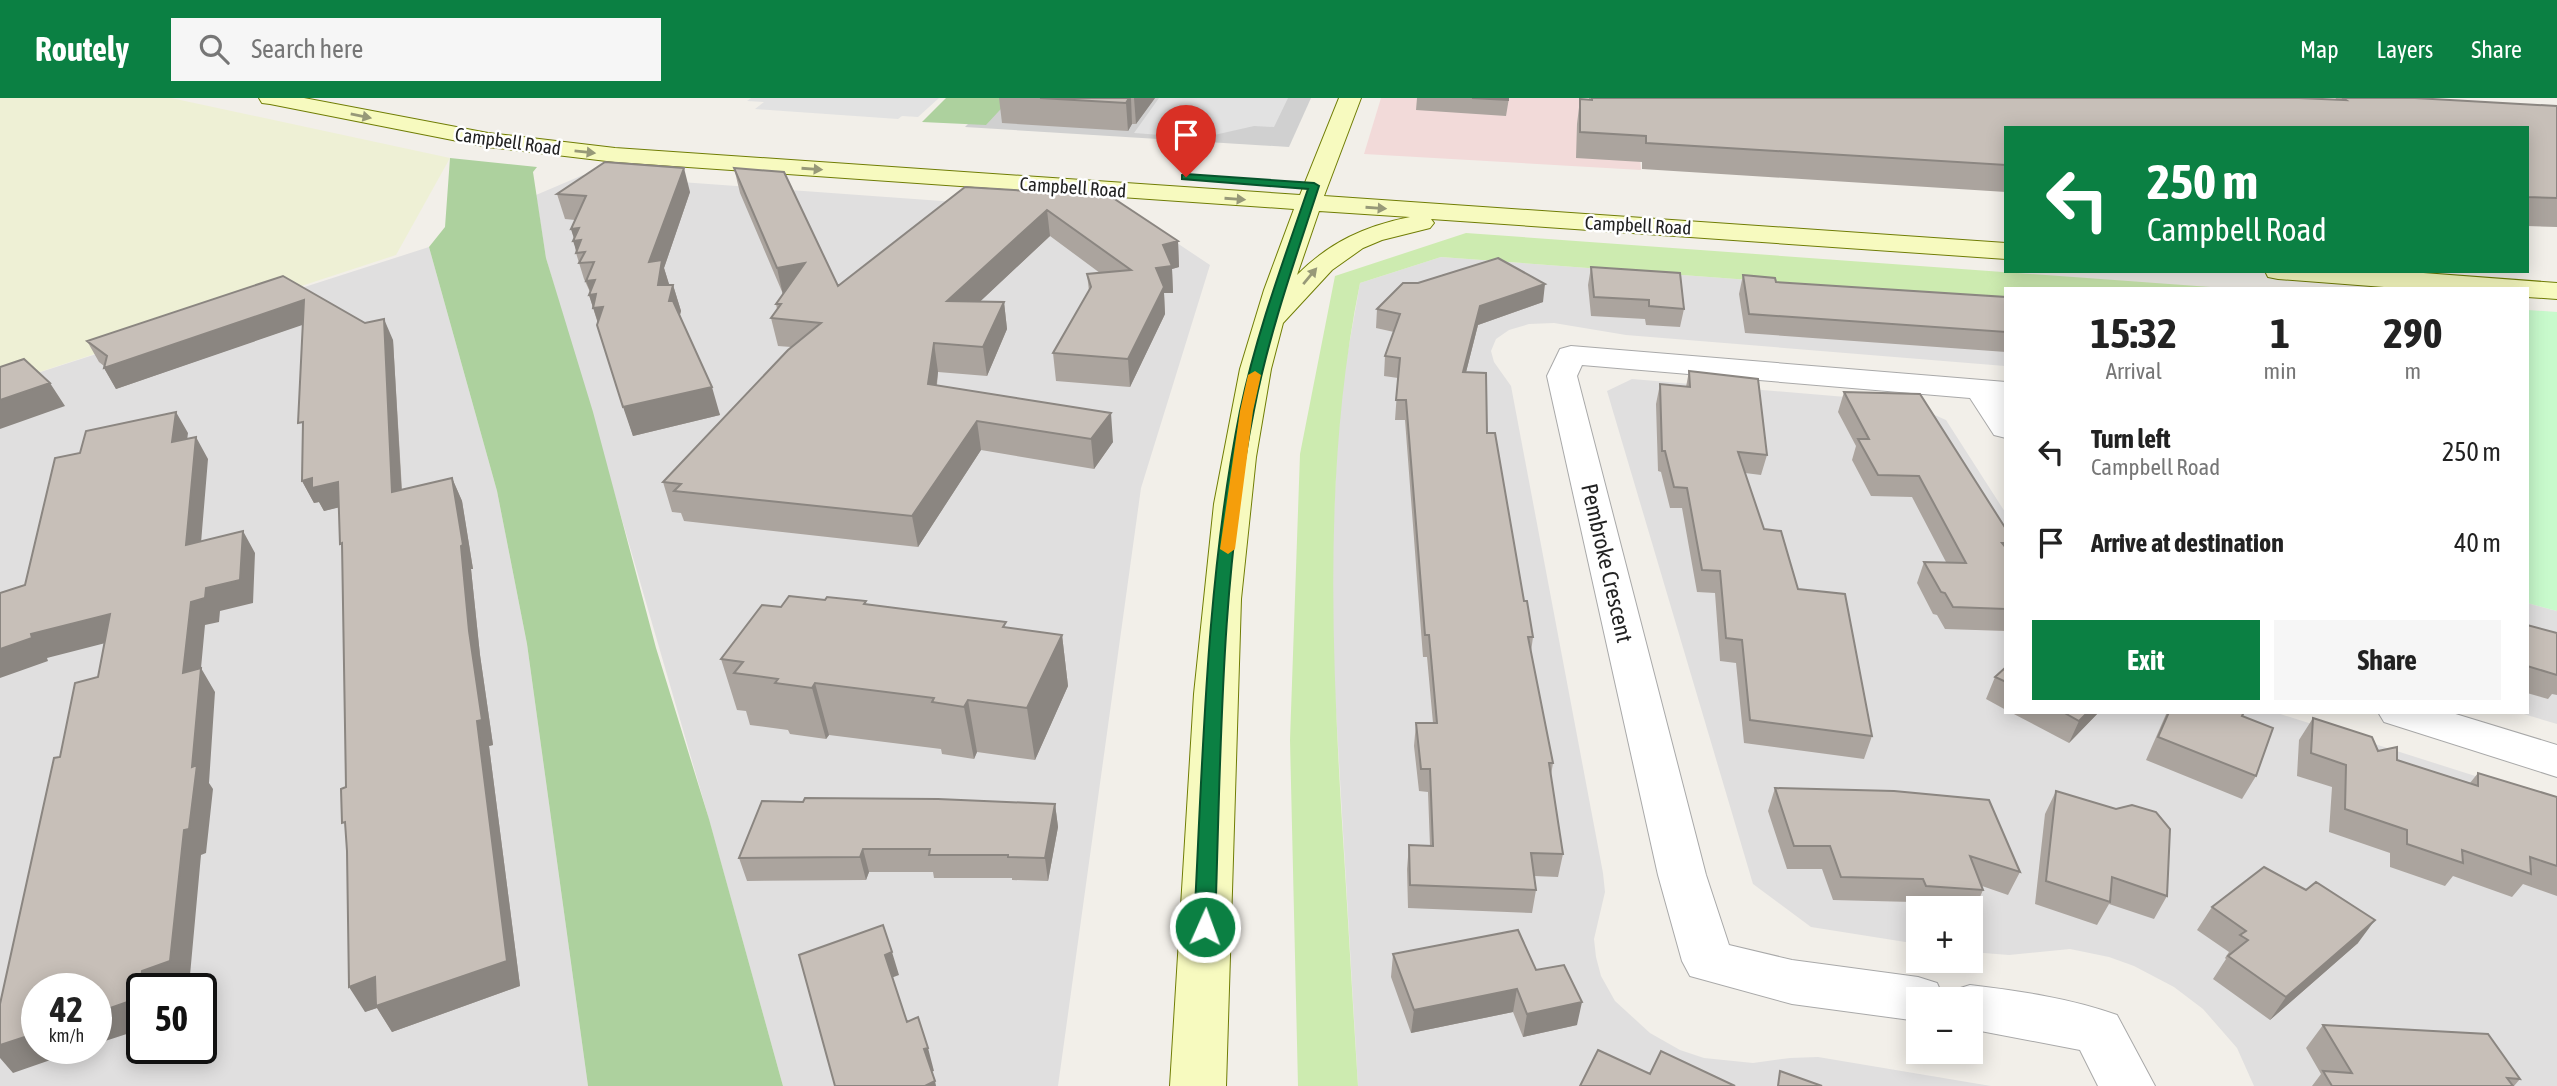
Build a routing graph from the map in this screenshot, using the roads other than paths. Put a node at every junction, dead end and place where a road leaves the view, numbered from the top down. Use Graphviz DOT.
graph roads {
  1 [pos="270,98"];
  2 [pos="377,98"];
  3 [pos="1350,98"];
  4 [pos="1311,195"];
  5 [pos="1533,219"];
  6 [pos="2004,234"];
  7 [pos="2004,251"];
  8 [pos="2529,270"];
  9 [pos="2557,272"];
  10 [pos="2306,273"];
  11 [pos="2501,287"];
  12 [pos="2529,289"];
  13 [pos="2557,291"];
  14 [pos="1266,328"];
  15 [pos="1992,390"];
  16 [pos="2004,423"];
  17 [pos="2405,714"];
  18 [pos="2557,761"];
  19 [pos="1906,997"];
  20 [pos="1983,1009"];
  21 [pos="1198,1086"];
  22 [pos="2127,1086"];
  1 -- 4 [label="main road, Campbell Road, one-way"];
  2 -- 4 [label="main road, Campbell Road"];
  3 -- 4 [label="main road"];
  4 -- 5 [label="main road, Campbell Road, one-way"];
  4 -- 6 [label="main road, Campbell Road"];
  4 -- 14 [label="main road"];
  5 -- 7 [label="main road, Campbell Road"];
  14 -- 5 [label="main road, one-way"];
  8 -- 9 [label="main road"];
  10 -- 11 [label="main road"];
  12 -- 13 [label="main road"];
  14 -- 21 [label="main road"];
  15 -- 16 [label="street, Pembroke Crescent"];
  15 -- 19 [label="street, Pembroke Crescent"];
  17 -- 18 [label="street"];
  20 -- 22 [label="street"];
}
